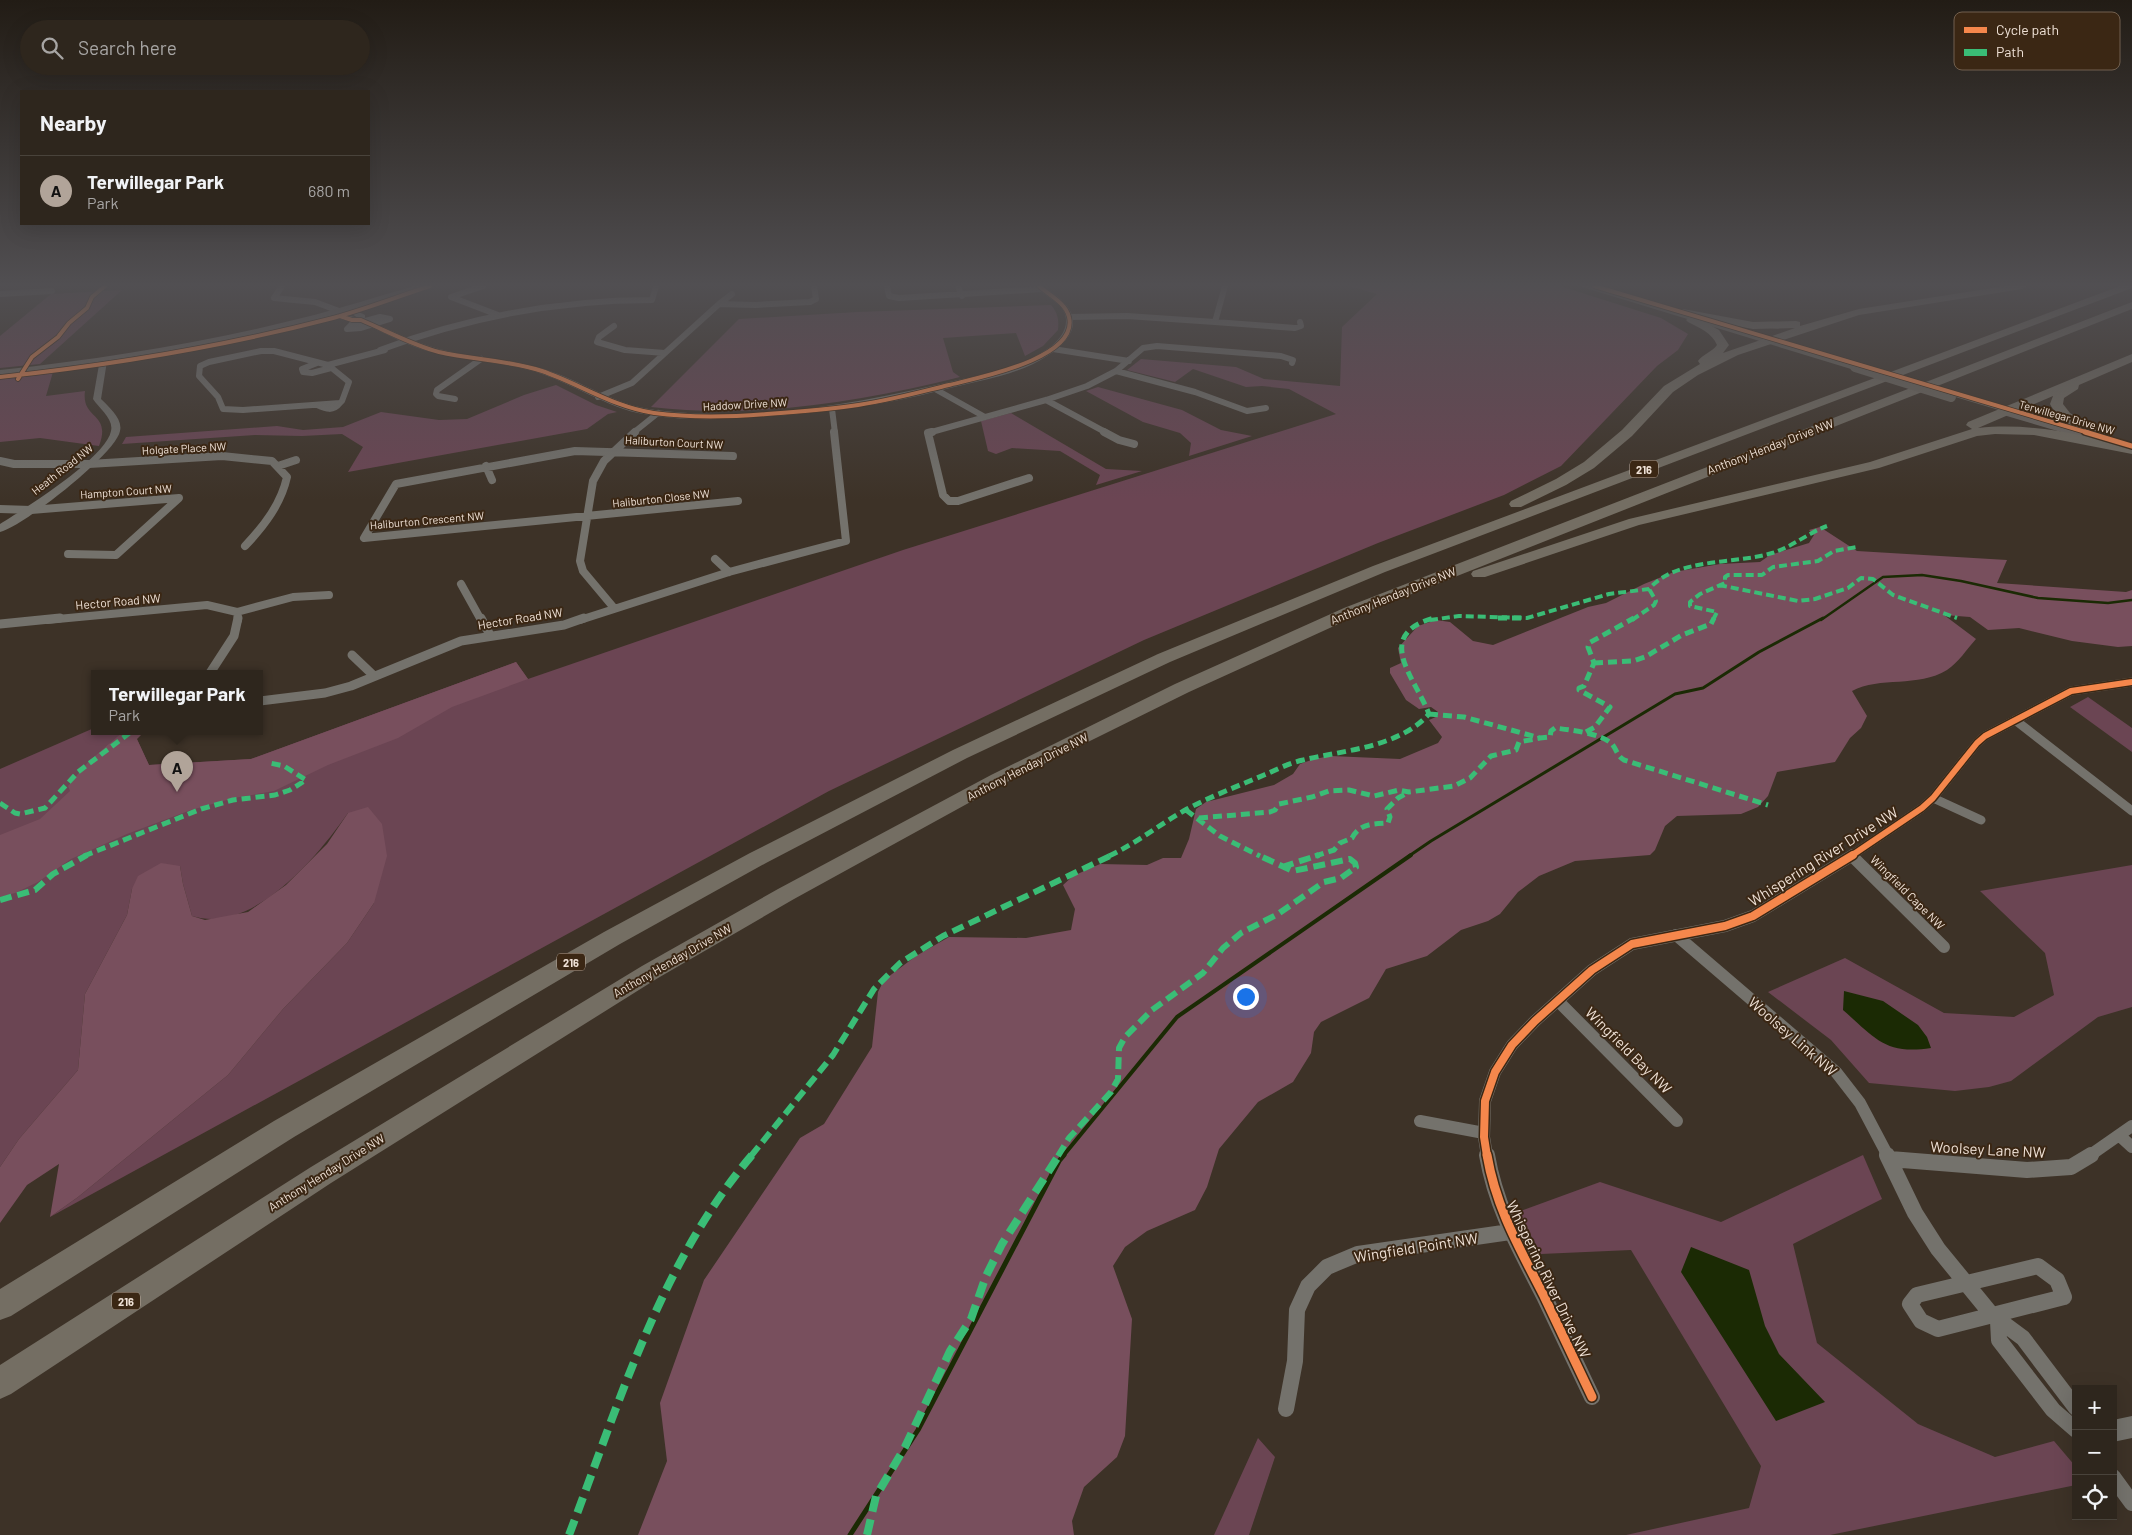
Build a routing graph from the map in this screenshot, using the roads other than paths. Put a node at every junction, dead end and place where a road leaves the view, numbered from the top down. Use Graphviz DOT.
graph roads {
  1 [pos="122,358"];
  2 [pos="231,358"];
  3 [pos="298,358"];
  4 [pos="357,358"];
  5 [pos="472,358"];
  6 [pos="660,358"];
  7 [pos="1037,358"];
  8 [pos="1111,358"];
  9 [pos="1133,358"];
  10 [pos="1286,358"];
  11 [pos="1709,358"];
  12 [pos="1725,358"];
  13 [pos="1830,358"];
  14 [pos="1938,358"];
  15 [pos="1997,358"];
  16 [pos="2132,358"];
  17 [pos="485,360"];
  18 [pos="103,361"];
  19 [pos="1129,361"];
  20 [pos="318,363"];
  21 [pos="1292,363"];
  22 [pos="1703,366"];
  23 [pos="329,367"];
  24 [pos="1116,371"];
  25 [pos="0,373"];
  26 [pos="2081,380"];
  27 [pos="939,388"];
  28 [pos="598,397"];
  29 [pos="455,399"];
  30 [pos="1046,400"];
  31 [pos="832,408"];
  32 [pos="1266,408"];
  33 [pos="2006,411"];
  34 [pos="658,413"];
  35 [pos="985,417"];
  36 [pos="2119,442"];
  37 [pos="1134,444"];
  38 [pos="2132,446"];
  39 [pos="2132,450"];
  40 [pos="613,451"];
  41 [pos="1906,454"];
  42 [pos="733,456"];
  43 [pos="296,460"];
  44 [pos="0,461"];
  45 [pos="90,464"];
  46 [pos="278,466"];
  47 [pos="486,466"];
  48 [pos="1029,478"];
  49 [pos="492,480"];
  50 [pos="738,501"];
  51 [pos="0,509"];
  52 [pos="31,510"];
  53 [pos="586,516"];
  54 [pos="0,529"];
  55 [pos="245,546"];
  56 [pos="68,554"];
  57 [pos="715,559"];
  58 [pos="729,572"];
  59 [pos="461,584"];
  60 [pos="329,596"];
  61 [pos="614,608"];
  62 [pos="237,612"];
  63 [pos="0,624"];
  64 [pos="490,635"];
  65 [pos="1281,643"];
  66 [pos="352,655"];
  67 [pos="1164,658"];
  68 [pos="212,670"];
  69 [pos="373,675"];
  70 [pos="2132,682"];
  71 [pos="263,701"];
  72 [pos="2014,720"];
  73 [pos="1933,798"];
  74 [pos="2132,811"];
  75 [pos="1981,820"];
  76 [pos="1852,856"];
  77 [pos="1676,935"];
  78 [pos="1944,947"];
  79 [pos="1558,1000"];
  80 [pos="1420,1121"];
  81 [pos="1677,1122"];
  82 [pos="2132,1126"];
  83 [pos="1484,1134"];
  84 [pos="2120,1136"];
  85 [pos="2132,1147"];
  86 [pos="1890,1159"];
  87 [pos="1510,1232"];
  88 [pos="1966,1283"];
  89 [pos="0,1306"];
  90 [pos="1995,1318"];
  91 [pos="0,1383"];
  92 [pos="1592,1396"];
  93 [pos="2072,1403"];
  94 [pos="1286,1409"];
  95 [pos="2072,1427"];
  96 [pos="2132,1427"];
  97 [pos="2117,1430"];
  98 [pos="2117,1482"];
  99 [pos="2132,1503"];
  1 -- 18 [label="main road"];
  2 -- 23 [label="street"];
  3 -- 20 [label="street"];
  4 -- 23 [label="street"];
  5 -- 17 [label="street, Haddow Drive NW"];
  6 -- 28 [label="street"];
  7 -- 27 [label="street, Haddow Drive NW"];
  8 -- 19 [label="street"];
  9 -- 19 [label="street"];
  10 -- 21 [label="street"];
  11 -- 22 [label="highway"];
  12 -- 22 [label="highway"];
  13 -- 33 [label="main road, Terwillegar Drive NW, bridge"];
  14 -- 67 [label="highway, Anthony Henday Drive NW / 216"];
  15 -- 65 [label="highway, Anthony Henday Drive NW / 216"];
  16 -- 26 [label="highway"];
  17 -- 28 [label="street, Haddow Drive NW"];
  17 -- 29 [label="street"];
  18 -- 25 [label="main road"];
  18 -- 45 [label="street, Heath Road NW"];
  19 -- 24 [label="street"];
  20 -- 23 [label="street"];
  20 -- 23 [label="street"];
  22 -- 67 [label="highway"];
  24 -- 30 [label="street"];
  24 -- 32 [label="street"];
  26 -- 33 [label="highway"];
  26 -- 36 [label="highway"];
  27 -- 31 [label="street, Haddow Drive NW"];
  27 -- 35 [label="street"];
  28 -- 34 [label="street, Haddow Drive NW"];
  30 -- 35 [label="street"];
  30 -- 37 [label="street"];
  31 -- 34 [label="street, Haddow Drive NW"];
  31 -- 58 [label="street, Hector Road NW"];
  33 -- 36 [label="main road, Terwillegar Drive NW"];
  33 -- 39 [label="main road, Terwillegar Drive NW"];
  33 -- 41 [label="highway"];
  34 -- 40 [label="street"];
  35 -- 48 [label="street"];
  36 -- 38 [label="main road, Terwillegar Drive NW"];
  39 -- 41 [label="highway"];
  40 -- 42 [label="street, Haliburton Court NW"];
  40 -- 47 [label="street, Haliburton Crescent NW"];
  40 -- 53 [label="street"];
  41 -- 65 [label="highway"];
  43 -- 46 [label="street"];
  44 -- 45 [label="street, Holgate Place NW"];
  45 -- 46 [label="street, Holgate Place NW"];
  45 -- 52 [label="street, Heath Road NW"];
  46 -- 55 [label="street"];
  47 -- 49 [label="street"];
  47 -- 53 [label="street, Haliburton Crescent NW"];
  50 -- 53 [label="street, Haliburton Close NW"];
  51 -- 52 [label="street"];
  52 -- 54 [label="street, Heath Road NW"];
  52 -- 56 [label="street, Hampton Court NW"];
  53 -- 61 [label="street"];
  57 -- 58 [label="street"];
  58 -- 61 [label="street, Hector Road NW"];
  59 -- 64 [label="street"];
  60 -- 62 [label="street, Hector Road NW"];
  61 -- 64 [label="street, Hector Road NW"];
  62 -- 63 [label="street, Hector Road NW"];
  62 -- 68 [label="street"];
  64 -- 69 [label="street, Hector Road NW"];
  65 -- 91 [label="highway, Anthony Henday Drive NW / 216"];
  66 -- 69 [label="street"];
  67 -- 89 [label="highway, Anthony Henday Drive NW / 216"];
  69 -- 71 [label="street, Hector Road NW"];
  70 -- 72 [label="street, Whispering River Drive NW"];
  72 -- 73 [label="street, Whispering River Drive NW"];
  72 -- 74 [label="street"];
  73 -- 75 [label="street"];
  73 -- 76 [label="street, Whispering River Drive NW"];
  76 -- 77 [label="street, Whispering River Drive NW"];
  76 -- 78 [label="street, Wingfield Cape NW"];
  77 -- 79 [label="street, Whispering River Drive NW"];
  77 -- 86 [label="street, Woolsey Link NW"];
  79 -- 81 [label="street, Wingfield Bay NW"];
  79 -- 83 [label="street, Whispering River Drive NW"];
  80 -- 83 [label="street"];
  82 -- 84 [label="street, Woolsey Lane NW"];
  83 -- 87 [label="street, Whispering River Drive NW"];
  84 -- 85 [label="street"];
  84 -- 86 [label="street, Woolsey Lane NW"];
  86 -- 88 [label="street, Woolsey Link NW"];
  87 -- 92 [label="street, Whispering River Drive NW"];
  87 -- 94 [label="street, Wingfield Point NW"];
  88 -- 90 [label="street, Woolsey Link NW"];
  88 -- 90 [label="street"];
  88 -- 90 [label="street"];
  90 -- 93 [label="street, Woolsey Link NW"];
  90 -- 95 [label="street, Woolsey Link NW"];
  96 -- 97 [label="street"];
  98 -- 99 [label="street"];
}
